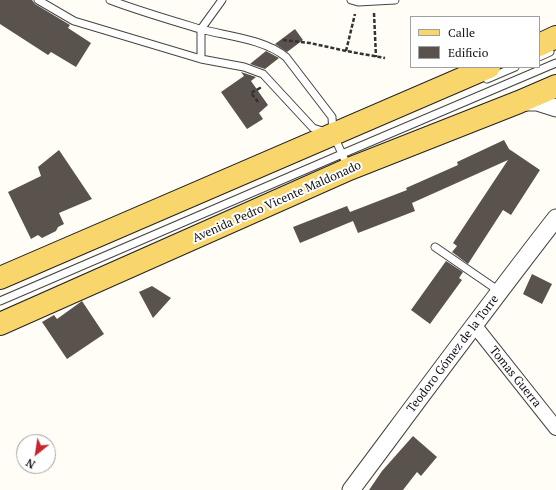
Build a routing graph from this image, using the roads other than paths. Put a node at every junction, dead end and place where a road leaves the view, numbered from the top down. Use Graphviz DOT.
graph roads {
  1 [pos="38,0"];
  2 [pos="110,0"];
  3 [pos="222,0"];
  4 [pos="395,0"];
  5 [pos="354,1"];
  6 [pos="201,29"];
  7 [pos="550,46"];
  8 [pos="540,55"];
  9 [pos="201,59"];
  10 [pos="556,62"];
  11 [pos="511,68"];
  12 [pos="484,75"];
  13 [pos="556,86"];
  14 [pos="519,102"];
  15 [pos="556,108"];
  16 [pos="339,148"];
  17 [pos="556,218"];
  18 [pos="435,247"];
  19 [pos="0,278"];
  20 [pos="500,291"];
  21 [pos="0,301"];
  22 [pos="0,324"];
  23 [pos="475,326"];
  24 [pos="555,424"];
  25 [pos="351,490"];
  1 -- 9 [label="lane"];
  2 -- 6 [label="lane"];
  3 -- 6 [label="lane"];
  4 -- 5 [label="lane"];
  6 -- 9 [label="lane"];
  6 -- 16 [label="lane"];
  7 -- 8 [label="lane"];
  7 -- 10 [label="lane"];
  9 -- 16 [label="lane"];
  10 -- 16 [label="lane"];
  11 -- 12 [label="lane"];
  12 -- 16 [label="main road, Avenida Pedro Vicente Maldonado"];
  13 -- 14 [label="main road, Avenida Pedro Vicente Maldonado"];
  14 -- 15 [label="street"];
  14 -- 16 [label="main road, Avenida Pedro Vicente Maldonado"];
  16 -- 19 [label="main road, Avenida Pedro Vicente Maldonado"];
  16 -- 21 [label="lane"];
  16 -- 22 [label="main road, Avenida Pedro Vicente Maldonado"];
  17 -- 20 [label="street, Teodoro Gómez de la Torre"];
  18 -- 20 [label="lane"];
  20 -- 23 [label="street, Teodoro Gómez de la Torre"];
  23 -- 24 [label="street, Tomas Guerra"];
  23 -- 25 [label="street, Teodoro Gómez de la Torre"];
}
